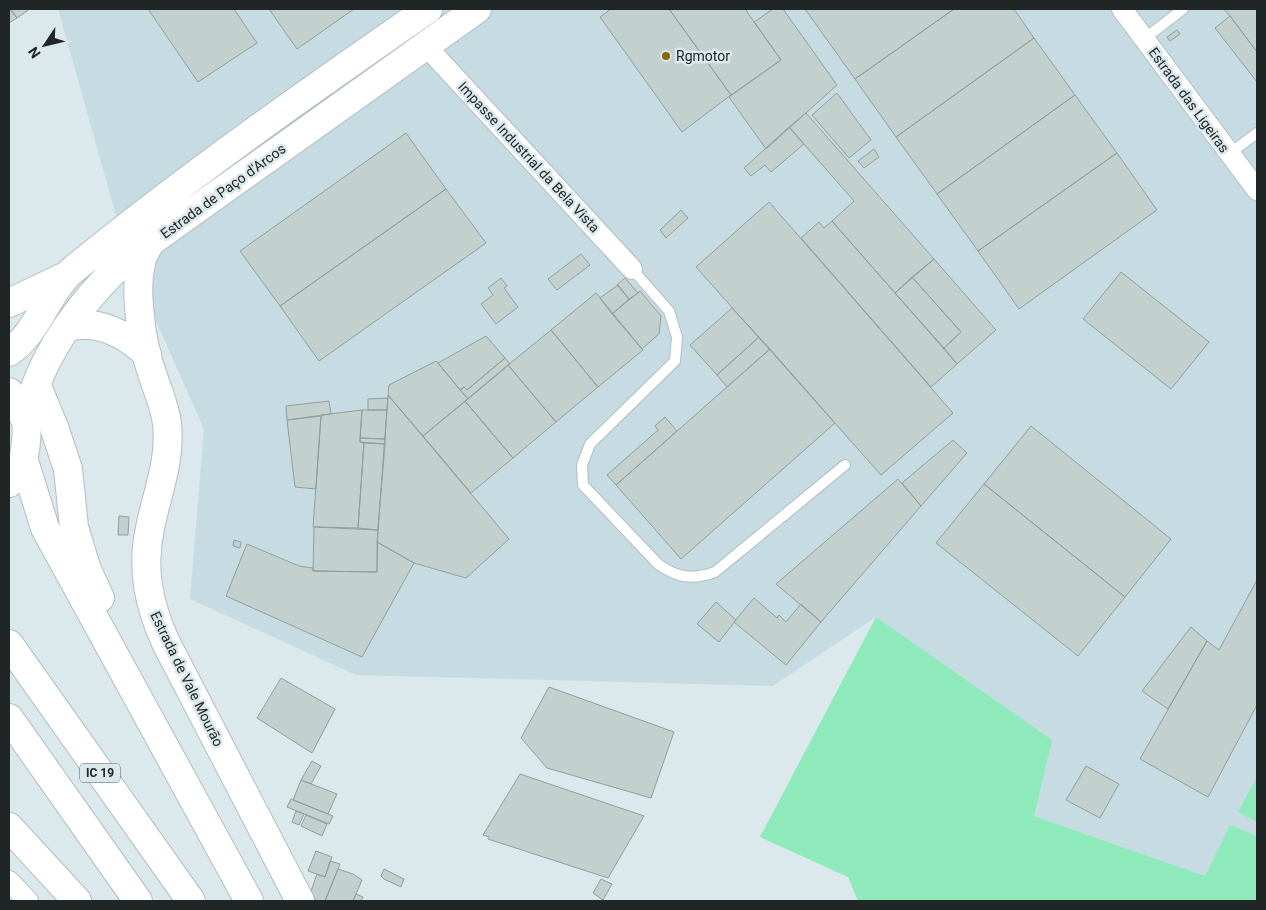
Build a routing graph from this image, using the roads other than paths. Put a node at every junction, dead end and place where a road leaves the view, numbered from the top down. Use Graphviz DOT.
graph roads {
  1 [pos="428,9"];
  2 [pos="477,9"];
  3 [pos="1122,9"];
  4 [pos="1183,9"];
  5 [pos="1144,38"];
  6 [pos="426,46"];
  7 [pos="1257,133"];
  8 [pos="1229,154"];
  9 [pos="1257,190"];
  10 [pos="150,243"];
  11 [pos="632,269"];
  12 [pos="64,277"];
  13 [pos="9,303"];
  14 [pos="68,327"];
  15 [pos="9,352"];
  16 [pos="147,354"];
  17 [pos="37,386"];
  18 [pos="9,392"];
  19 [pos="26,422"];
  20 [pos="24,460"];
  21 [pos="845,465"];
  22 [pos="9,483"];
  23 [pos="9,644"];
  24 [pos="9,718"];
  25 [pos="173,764"];
  26 [pos="9,828"];
  27 [pos="9,881"];
  28 [pos="28,901"];
  29 [pos="77,901"];
  30 [pos="138,901"];
  31 [pos="191,901"];
  32 [pos="250,901"];
  33 [pos="300,901"];
  1 -- 12 [label="main road, Estrada de Paço d'Arcos"];
  2 -- 6 [label="main road, Estrada de Paço d'Arcos"];
  3 -- 5 [label="street, Estrada das Ligeiras"];
  4 -- 5 [label="lane"];
  5 -- 8 [label="street, Estrada das Ligeiras"];
  6 -- 10 [label="main road, Estrada de Paço d'Arcos"];
  6 -- 11 [label="street, Impasse Industrial da Bela Vista"];
  7 -- 8 [label="lane"];
  8 -- 9 [label="street, Estrada das Ligeiras"];
  10 -- 14 [label="main road, Estrada de Paço d'Arcos"];
  10 -- 16 [label="main road, Estrada de Vale Mourão"];
  11 -- 21 [label="lane"];
  12 -- 13 [label="main road"];
  12 -- 15 [label="main road, Estrada de Paço d'Arcos"];
  14 -- 16 [label="main road"];
  14 -- 17 [label="main road, Estrada de Paço d'Arcos"];
  16 -- 33 [label="main road, Estrada de Vale Mourão"];
  17 -- 19 [label="main road, Estrada de Paço d'Arcos"];
  17 -- 25 [label="main road"];
  18 -- 19 [label="main road, Estrada de Paço d'Arcos"];
  19 -- 20 [label="main road, Estrada de Paço d'Arcos"];
  20 -- 22 [label="main road, Estrada de Paço d'Arcos"];
  20 -- 25 [label="main road"];
  23 -- 31 [label="main road, IC 19"];
  24 -- 30 [label="main road"];
  25 -- 32 [label="main road"];
  26 -- 29 [label="main road"];
  27 -- 28 [label="street"];
}
